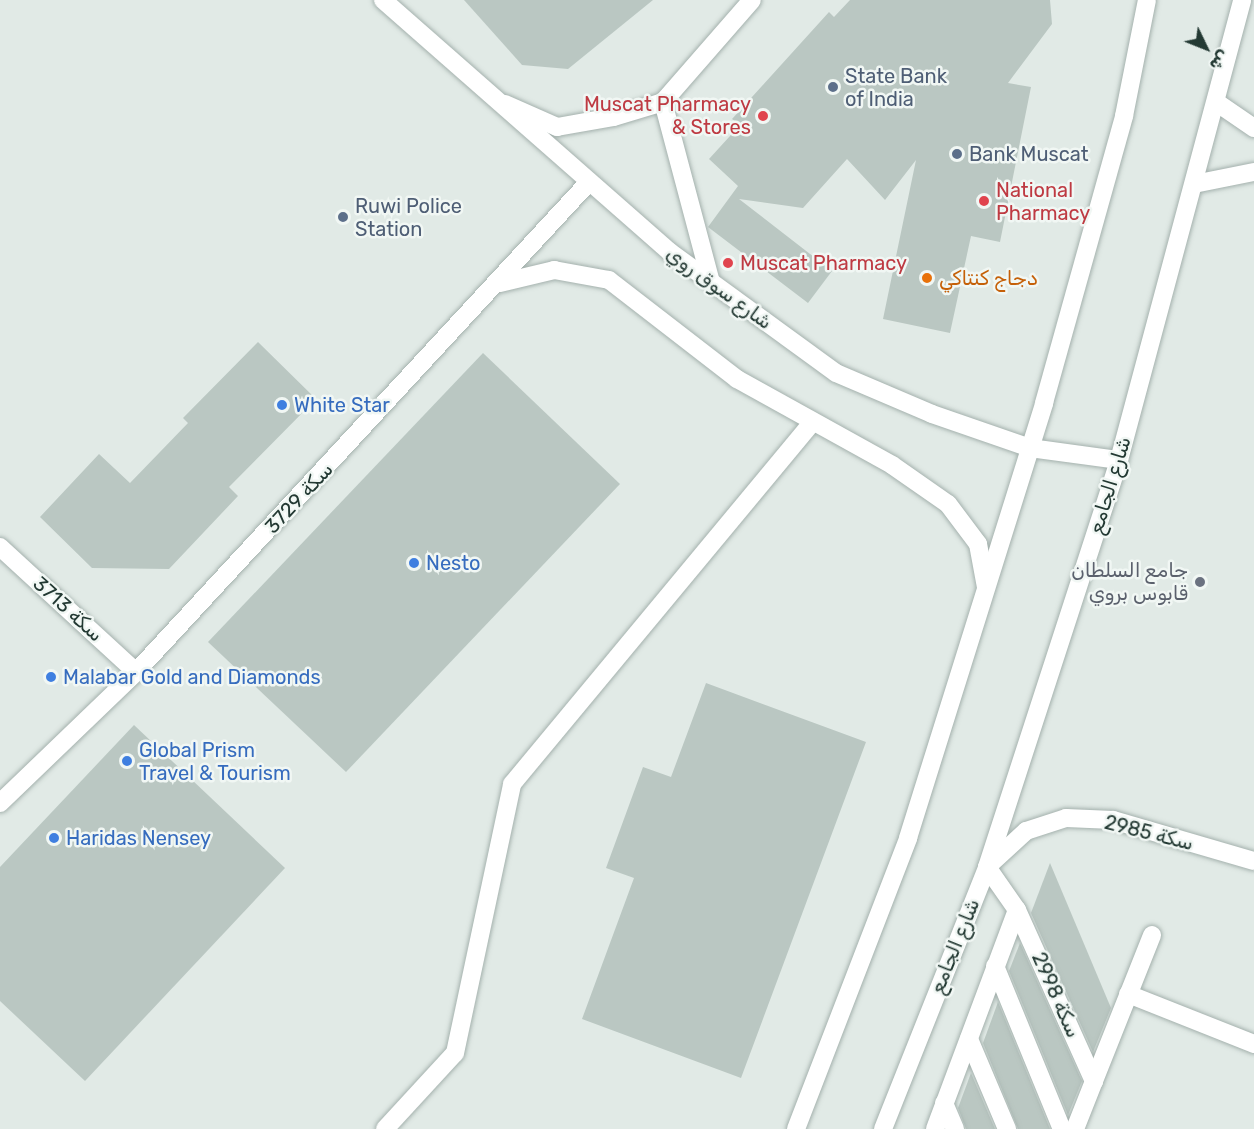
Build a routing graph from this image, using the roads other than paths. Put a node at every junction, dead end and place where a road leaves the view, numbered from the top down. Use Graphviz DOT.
graph roads {
  1 [pos="383,0"];
  2 [pos="752,0"];
  3 [pos="1147,0"];
  4 [pos="1242,0"];
  5 [pos="491,98"];
  6 [pos="663,102"];
  7 [pos="1216,102"];
  8 [pos="1254,128"];
  9 [pos="1254,172"];
  10 [pos="588,183"];
  11 [pos="1194,184"];
  12 [pos="711,282"];
  13 [pos="500,283"];
  14 [pos="813,422"];
  15 [pos="1030,448"];
  16 [pos="1119,460"];
  17 [pos="0,547"];
  18 [pos="986,587"];
  19 [pos="136,672"];
  20 [pos="0,803"];
  21 [pos="1254,861"];
  22 [pos="987,867"];
  23 [pos="1017,910"];
  24 [pos="1152,935"];
  25 [pos="994,966"];
  26 [pos="1128,994"];
  27 [pos="969,1039"];
  28 [pos="1254,1044"];
  29 [pos="1094,1082"];
  30 [pos="944,1103"];
  31 [pos="385,1129"];
  32 [pos="796,1129"];
  33 [pos="883,1129"];
  34 [pos="935,1129"];
  35 [pos="956,1129"];
  36 [pos="1007,1129"];
  37 [pos="1062,1129"];
  38 [pos="1075,1129"];
  1 -- 5 [label="street, شارع سوق روي"];
  2 -- 6 [label="street"];
  3 -- 15 [label="street"];
  4 -- 7 [label="street, شارع الجامع"];
  5 -- 6 [label="street"];
  5 -- 10 [label="street, شارع سوق روي"];
  6 -- 12 [label="street"];
  7 -- 8 [label="street"];
  7 -- 11 [label="street, شارع الجامع"];
  9 -- 11 [label="street"];
  10 -- 12 [label="street, شارع سوق روي"];
  10 -- 13 [label="street, سكة 3729"];
  11 -- 16 [label="street, شارع الجامع"];
  12 -- 15 [label="street, شارع سوق روي"];
  13 -- 14 [label="street"];
  13 -- 19 [label="street, سكة 3729"];
  14 -- 18 [label="street"];
  14 -- 31 [label="street"];
  15 -- 16 [label="street, شارع سوق روي"];
  15 -- 18 [label="street"];
  16 -- 22 [label="street, شارع الجامع"];
  17 -- 19 [label="street, سكة 3713"];
  18 -- 32 [label="street"];
  19 -- 20 [label="street, سكة 3729"];
  21 -- 22 [label="street, سكة 2985"];
  22 -- 23 [label="street, سكة 2998"];
  22 -- 33 [label="street, شارع الجامع"];
  23 -- 25 [label="street"];
  23 -- 29 [label="street, سكة 2998"];
  24 -- 26 [label="street"];
  25 -- 27 [label="street"];
  25 -- 37 [label="street"];
  26 -- 28 [label="street"];
  26 -- 29 [label="street"];
  27 -- 30 [label="street"];
  27 -- 36 [label="street"];
  29 -- 38 [label="street"];
  30 -- 34 [label="street"];
  30 -- 35 [label="street"];
}
